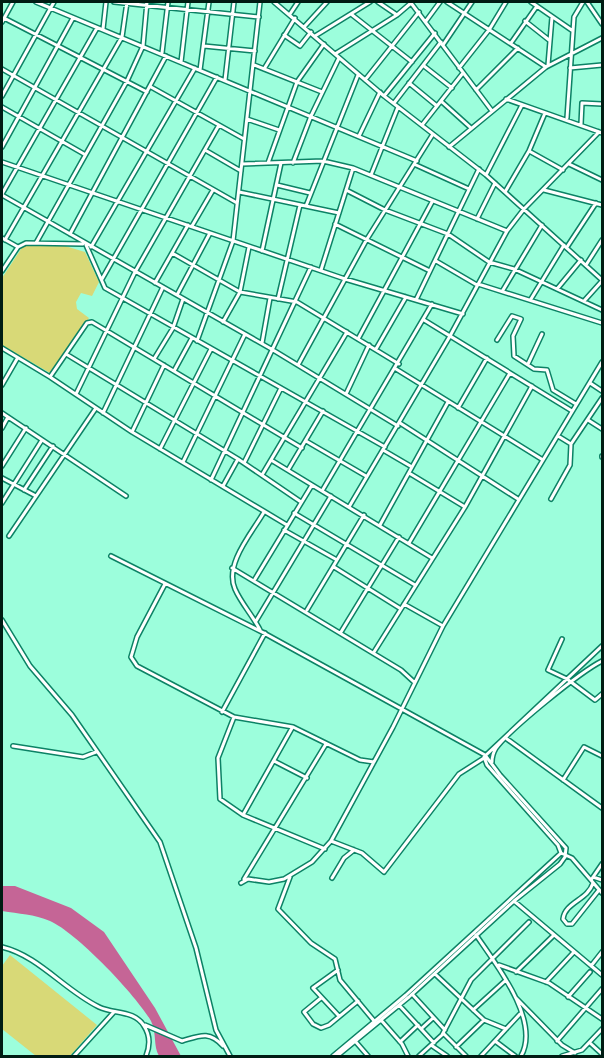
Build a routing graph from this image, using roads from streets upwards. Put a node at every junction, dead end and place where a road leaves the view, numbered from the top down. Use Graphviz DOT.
graph roads {
  1 [pos="13,2"];
  2 [pos="36,2"];
  3 [pos="54,2"];
  4 [pos="106,2"];
  5 [pos="114,2"];
  6 [pos="127,2"];
  7 [pos="168,2"];
  8 [pos="188,2"];
  9 [pos="209,2"];
  10 [pos="234,2"];
  11 [pos="260,2"];
  12 [pos="274,2"];
  13 [pos="298,2"];
  14 [pos="327,2"];
  15 [pos="370,2"];
  16 [pos="378,2"];
  17 [pos="411,2"];
  18 [pos="440,2"];
  19 [pos="447,2"];
  20 [pos="471,2"];
  21 [pos="506,2"];
  22 [pos="531,2"];
  23 [pos="585,2"];
  24 [pos="147,4"];
  25 [pos="537,6"];
  26 [pos="50,8"];
  27 [pos="167,8"];
  28 [pos="187,10"];
  29 [pos="208,12"];
  30 [pos="419,12"];
  31 [pos="290,14"];
  32 [pos="351,14"];
  33 [pos="464,14"];
  34 [pos="233,15"];
  35 [pos="397,15"];
  36 [pos="552,16"];
  37 [pos="73,18"];
  38 [pos="259,18"];
  39 [pos="295,18"];
  40 [pos="3,20"];
  41 [pos="426,21"];
  42 [pos="525,21"];
  43 [pos="603,24"];
  44 [pos="304,26"];
  45 [pos="97,28"];
  46 [pos="103,30"];
  47 [pos="489,30"];
  48 [pos="371,31"];
  49 [pos="573,31"];
  50 [pos="311,32"];
  51 [pos="435,33"];
  52 [pos="36,35"];
  53 [pos="284,35"];
  54 [pos="315,36"];
  55 [pos="122,37"];
  56 [pos="603,38"];
  57 [pos="549,40"];
  58 [pos="512,43"];
  59 [pos="324,44"];
  60 [pos="442,44"];
  61 [pos="58,46"];
  62 [pos="143,46"];
  63 [pos="204,46"];
  64 [pos="391,46"];
  65 [pos="229,48"];
  66 [pos="518,48"];
  67 [pos="255,51"];
  68 [pos="162,53"];
  69 [pos="335,54"];
  70 [pos="166,56"];
  71 [pos="571,56"];
  72 [pos="81,58"];
  73 [pos="339,58"];
  74 [pos="181,62"];
  75 [pos="412,62"];
  76 [pos="254,65"];
  77 [pos="603,65"];
  78 [pos="424,66"];
  79 [pos="547,66"];
  80 [pos="195,68"];
  81 [pos="459,68"];
  82 [pos="570,68"];
  83 [pos="2,69"];
  84 [pos="104,69"];
  85 [pos="264,69"];
  86 [pos="200,70"];
  87 [pos="464,73"];
  88 [pos="13,75"];
  89 [pos="358,75"];
  90 [pos="217,77"];
  91 [pos="225,80"];
  92 [pos="365,80"];
  93 [pos="127,81"];
  94 [pos="297,82"];
  95 [pos="409,83"];
  96 [pos="151,87"];
  97 [pos="35,88"];
  98 [pos="452,88"];
  99 [pos="250,90"];
  100 [pos="476,90"];
  101 [pos="147,92"];
  102 [pos="322,92"];
  103 [pos="380,92"];
  104 [pos="2,96"];
  105 [pos="384,96"];
  106 [pos="506,99"];
  107 [pos="56,100"];
  108 [pos="176,101"];
  109 [pos="441,101"];
  110 [pos="393,103"];
  111 [pos="603,104"];
  112 [pos="522,105"];
  113 [pos="437,106"];
  114 [pos="2,107"];
  115 [pos="288,107"];
  116 [pos="398,107"];
  117 [pos="492,111"];
  118 [pos="79,113"];
  119 [pos="198,113"];
  120 [pos="545,113"];
  121 [pos="311,116"];
  122 [pos="19,117"];
  123 [pos="567,118"];
  124 [pos="246,119"];
  125 [pos="581,124"];
  126 [pos="100,125"];
  127 [pos="219,125"];
  128 [pos="422,125"];
  129 [pos="337,127"];
  130 [pos="471,128"];
  131 [pos="40,129"];
  132 [pos="279,130"];
  133 [pos="601,132"];
  134 [pos="433,134"];
  135 [pos="359,136"];
  136 [pos="123,137"];
  137 [pos="244,139"];
  138 [pos="63,141"];
  139 [pos="382,146"];
  140 [pos="2,147"];
  141 [pos="449,147"];
  142 [pos="205,150"];
  143 [pos="147,151"];
  144 [pos="529,151"];
  145 [pos="84,154"];
  146 [pos="2,162"];
  147 [pos="324,162"];
  148 [pos="268,163"];
  149 [pos="281,163"];
  150 [pos="293,163"];
  151 [pos="416,163"];
  152 [pos="168,164"];
  153 [pos="242,164"];
  154 [pos="569,164"];
  155 [pos="17,168"];
  156 [pos="353,168"];
  157 [pos="479,169"];
  158 [pos="563,170"];
  159 [pos="241,171"];
  160 [pos="486,175"];
  161 [pos="42,176"];
  162 [pos="371,176"];
  163 [pos="190,177"];
  164 [pos="603,180"];
  165 [pos="495,183"];
  166 [pos="68,184"];
  167 [pos="277,184"];
  168 [pos="400,187"];
  169 [pos="469,189"];
  170 [pos="213,190"];
  171 [pos="346,190"];
  172 [pos="544,190"];
  173 [pos="239,192"];
  174 [pos="505,192"];
  175 [pos="92,193"];
  176 [pos="310,193"];
  177 [pos="2,195"];
  178 [pos="274,200"];
  179 [pos="117,201"];
  180 [pos="432,202"];
  181 [pos="237,203"];
  182 [pos="596,203"];
  183 [pos="602,204"];
  184 [pos="300,205"];
  185 [pos="306,206"];
  186 [pos="24,207"];
  187 [pos="524,209"];
  188 [pos="142,210"];
  189 [pos="385,210"];
  190 [pos="458,212"];
  191 [pos="339,213"];
  192 [pos="166,218"];
  193 [pos="477,219"];
  194 [pos="48,222"];
  195 [pos="335,224"];
  196 [pos="422,225"];
  197 [pos="542,225"];
  198 [pos="190,226"];
  199 [pos="507,231"];
  200 [pos="210,232"];
  201 [pos="70,234"];
  202 [pos="448,234"];
  203 [pos="3,239"];
  204 [pos="367,239"];
  205 [pos="603,240"];
  206 [pos="233,241"];
  207 [pos="36,243"];
  208 [pos="86,244"];
  209 [pos="565,246"];
  210 [pos="18,247"];
  211 [pos="91,247"];
  212 [pos="249,247"];
  213 [pos="262,251"];
  214 [pos="172,253"];
  215 [pos="403,258"];
  216 [pos="285,259"];
  217 [pos="114,260"];
  218 [pos="581,260"];
  219 [pos="436,261"];
  220 [pos="489,262"];
  221 [pos="586,265"];
  222 [pos="194,266"];
  223 [pos="311,267"];
  224 [pos="514,269"];
  225 [pos="321,270"];
  226 [pos="2,271"];
  227 [pos="430,271"];
  228 [pos="135,272"];
  229 [pos="102,279"];
  230 [pos="345,279"];
  231 [pos="219,281"];
  232 [pos="603,281"];
  233 [pos="541,282"];
  234 [pos="155,283"];
  235 [pos="477,284"];
  236 [pos="163,287"];
  237 [pos="557,289"];
  238 [pos="383,290"];
  239 [pos="502,290"];
  240 [pos="240,292"];
  241 [pos="177,295"];
  242 [pos="406,297"];
  243 [pos="121,298"];
  244 [pos="183,298"];
  245 [pos="270,298"];
  246 [pos="278,299"];
  247 [pos="531,299"];
  248 [pos="416,300"];
  249 [pos="584,301"];
  250 [pos="297,303"];
  251 [pos="432,304"];
  252 [pos="603,310"];
  253 [pos="208,313"];
  254 [pos="463,314"];
  255 [pos="150,315"];
  256 [pos="324,318"];
  257 [pos="424,320"];
  258 [pos="223,322"];
  259 [pos="603,323"];
  260 [pos="507,326"];
  261 [pos="173,328"];
  262 [pos="106,330"];
  263 [pos="514,330"];
  264 [pos="347,332"];
  265 [pos="244,334"];
  266 [pos="543,334"];
  267 [pos="450,336"];
  268 [pos="192,338"];
  269 [pos="358,339"];
  270 [pos="196,340"];
  271 [pos="497,340"];
  272 [pos="262,343"];
  273 [pos="369,345"];
  274 [pos="134,347"];
  275 [pos="2,348"];
  276 [pos="211,349"];
  277 [pos="376,349"];
  278 [pos="273,350"];
  279 [pos="66,354"];
  280 [pos="487,358"];
  281 [pos="17,359"];
  282 [pos="154,359"];
  283 [pos="232,361"];
  284 [pos="603,362"];
  285 [pos="399,364"];
  286 [pos="528,364"];
  287 [pos="164,365"];
  288 [pos="298,365"];
  289 [pos="89,367"];
  290 [pos="396,369"];
  291 [pos="174,371"];
  292 [pos="510,373"];
  293 [pos="50,376"];
  294 [pos="260,376"];
  295 [pos="320,379"];
  296 [pos="193,382"];
  297 [pos="2,383"];
  298 [pos="590,383"];
  299 [pos="117,384"];
  300 [pos="422,386"];
  301 [pos="532,386"];
  302 [pos="281,388"];
  303 [pos="603,391"];
  304 [pos="75,394"];
  305 [pos="346,394"];
  306 [pos="216,396"];
  307 [pos="603,398"];
  308 [pos="146,402"];
  309 [pos="306,402"];
  310 [pos="448,402"];
  311 [pos="576,404"];
  312 [pos="96,408"];
  313 [pos="458,408"];
  314 [pos="372,410"];
  315 [pos="323,411"];
  316 [pos="572,411"];
  317 [pos="2,413"];
  318 [pos="103,413"];
  319 [pos="242,413"];
  320 [pos="8,417"];
  321 [pos="588,420"];
  322 [pos="603,420"];
  323 [pos="174,421"];
  324 [pos="481,422"];
  325 [pos="399,424"];
  326 [pos="263,425"];
  327 [pos="2,428"];
  328 [pos="26,428"];
  329 [pos="601,428"];
  330 [pos="132,432"];
  331 [pos="359,432"];
  332 [pos="197,434"];
  333 [pos="505,436"];
  334 [pos="558,436"];
  335 [pos="284,438"];
  336 [pos="42,440"];
  337 [pos="428,440"];
  338 [pos="306,441"];
  339 [pos="571,444"];
  340 [pos="53,446"];
  341 [pos="302,448"];
  342 [pos="160,449"];
  343 [pos="384,449"];
  344 [pos="225,450"];
  345 [pos="66,454"];
  346 [pos="238,459"];
  347 [pos="460,459"];
  348 [pos="271,460"];
  349 [pos="543,460"];
  350 [pos="341,461"];
  351 [pos="182,463"];
  352 [pos="244,463"];
  353 [pos="2,466"];
  354 [pos="412,467"];
  355 [pos="288,470"];
  356 [pos="409,472"];
  357 [pos="484,474"];
  358 [pos="262,475"];
  359 [pos="366,476"];
  360 [pos="2,478"];
  361 [pos="211,480"];
  362 [pos="13,485"];
  363 [pos="312,485"];
  364 [pos="223,486"];
  365 [pos="24,490"];
  366 [pos="322,491"];
  367 [pos="441,492"];
  368 [pos="36,496"];
  369 [pos="126,496"];
  370 [pos="331,496"];
  371 [pos="518,499"];
  372 [pos="551,499"];
  373 [pos="301,502"];
  374 [pos="2,503"];
  375 [pos="349,507"];
  376 [pos="465,507"];
  377 [pos="264,512"];
  378 [pos="294,513"];
  379 [pos="364,516"];
  380 [pos="313,524"];
  381 [pos="287,525"];
  382 [pos="380,525"];
  383 [pos="284,530"];
  384 [pos="9,536"];
  385 [pos="399,537"];
  386 [pos="302,540"];
  387 [pos="409,543"];
  388 [pos="347,544"];
  389 [pos="111,556"];
  390 [pos="432,558"];
  391 [pos="337,560"];
  392 [pos="381,565"];
  393 [pos="333,567"];
  394 [pos="232,568"];
  395 [pos="255,579"];
  396 [pos="165,584"];
  397 [pos="415,585"];
  398 [pos="367,588"];
  399 [pos="273,590"];
  400 [pos="404,603"];
  401 [pos="401,609"];
  402 [pos="307,610"];
  403 [pos="2,620"];
  404 [pos="256,621"];
  405 [pos="443,626"];
  406 [pos="263,632"];
  407 [pos="341,632"];
  408 [pos="562,639"];
  409 [pos="603,646"];
  410 [pos="374,652"];
  411 [pos="602,663"];
  412 [pos="567,679"];
  413 [pos="414,682"];
  414 [pos="572,683"];
  415 [pos="603,694"];
  416 [pos="401,710"];
  417 [pos="535,711"];
  418 [pos="222,712"];
  419 [pos="234,717"];
  420 [pos="292,727"];
  421 [pos="505,737"];
  422 [pos="326,743"];
  423 [pos="13,746"];
  424 [pos="96,752"];
  425 [pos="603,756"];
  426 [pos="485,757"];
  427 [pos="274,761"];
  428 [pos="375,762"];
  429 [pos="493,766"];
  430 [pos="307,778"];
  431 [pos="564,780"];
  432 [pos="603,808"];
  433 [pos="528,809"];
  434 [pos="243,815"];
  435 [pos="275,829"];
  436 [pos="331,841"];
  437 [pos="325,849"];
  438 [pos="356,849"];
  439 [pos="561,853"];
  440 [pos="566,855"];
  441 [pos="575,861"];
  442 [pos="560,864"];
  443 [pos="603,864"];
  444 [pos="290,876"];
  445 [pos="332,878"];
  446 [pos="592,880"];
  447 [pos="603,880"];
  448 [pos="601,892"];
  449 [pos="514,901"];
  450 [pos="529,922"];
  451 [pos="485,925"];
  452 [pos="476,935"];
  453 [pos="554,935"];
  454 [pos="2,947"];
  455 [pos="574,952"];
  456 [pos="603,952"];
  457 [pos="493,958"];
  458 [pos="498,964"];
  459 [pos="591,966"];
  460 [pos="338,970"];
  461 [pos="516,972"];
  462 [pos="590,972"];
  463 [pos="435,974"];
  464 [pos="603,975"];
  465 [pos="428,978"];
  466 [pos="506,980"];
  467 [pos="546,982"];
  468 [pos="603,989"];
  469 [pos="412,994"];
  470 [pos="568,996"];
  471 [pos="460,997"];
  472 [pos="321,998"];
  473 [pos="516,998"];
  474 [pos="358,1001"];
  475 [pos="399,1005"];
  476 [pos="586,1006"];
  477 [pos="473,1010"];
  478 [pos="114,1012"];
  479 [pos="520,1014"];
  480 [pos="339,1016"];
  481 [pos="433,1017"];
  482 [pos="381,1020"];
  483 [pos="484,1020"];
  484 [pos="603,1020"];
  485 [pos="375,1023"];
  486 [pos="144,1024"];
  487 [pos="419,1027"];
  488 [pos="506,1029"];
  489 [pos="603,1029"];
  490 [pos="444,1032"];
  491 [pos="355,1041"];
  492 [pos="495,1041"];
  493 [pos="557,1041"];
  494 [pos="400,1042"];
  495 [pos="590,1043"];
  496 [pos="432,1044"];
  497 [pos="456,1047"];
  498 [pos="575,1053"];
  499 [pos="603,1054"];
  500 [pos="230,1055"];
  501 [pos="74,1056"];
  502 [pos="146,1056"];
  503 [pos="333,1056"];
  504 [pos="337,1056"];
  505 [pos="368,1056"];
  506 [pos="408,1056"];
  507 [pos="419,1056"];
  508 [pos="447,1056"];
  509 [pos="466,1056"];
  510 [pos="483,1056"];
  511 [pos="515,1056"];
  512 [pos="521,1056"];
  513 [pos="562,1056"];
  1 -- 40 [label="street"];
  2 -- 26 [label="street"];
  3 -- 26 [label="street"];
  4 -- 46 [label="street"];
  5 -- 6 [label="street"];
  6 -- 24 [label="street"];
  6 -- 55 [label="street"];
  7 -- 27 [label="street"];
  8 -- 28 [label="street"];
  9 -- 29 [label="street"];
  10 -- 34 [label="street"];
  11 -- 38 [label="street"];
  12 -- 31 [label="street"];
  13 -- 31 [label="street"];
  14 -- 44 [label="street"];
  15 -- 32 [label="street"];
  16 -- 35 [label="street"];
  17 -- 30 [label="street"];
  17 -- 35 [label="street"];
  18 -- 41 [label="street"];
  19 -- 33 [label="street"];
  20 -- 33 [label="street"];
  21 -- 47 [label="street"];
  22 -- 25 [label="street"];
  23 -- 43 [label="street"];
  23 -- 49 [label="street"];
  24 -- 27 [label="street"];
  24 -- 62 [label="street"];
  25 -- 36 [label="street"];
  25 -- 42 [label="street"];
  26 -- 37 [label="street"];
  26 -- 52 [label="street"];
  27 -- 28 [label="street"];
  27 -- 68 [label="street"];
  28 -- 29 [label="street"];
  28 -- 74 [label="street"];
  29 -- 34 [label="street"];
  29 -- 63 [label="street"];
  30 -- 41 [label="street"];
  30 -- 64 [label="street"];
  31 -- 39 [label="street"];
  32 -- 48 [label="street"];
  32 -- 54 [label="street"];
  33 -- 47 [label="street"];
  33 -- 60 [label="street"];
  34 -- 38 [label="street"];
  34 -- 65 [label="street"];
  35 -- 48 [label="street"];
  36 -- 49 [label="street"];
  36 -- 57 [label="street"];
  37 -- 45 [label="street"];
  37 -- 61 [label="street"];
  38 -- 67 [label="street"];
  39 -- 44 [label="street"];
  39 -- 53 [label="street"];
  40 -- 52 [label="street"];
  41 -- 51 [label="street"];
  42 -- 57 [label="street"];
  42 -- 58 [label="street"];
  44 -- 50 [label="street"];
  45 -- 46 [label="street"];
  45 -- 72 [label="street"];
  46 -- 55 [label="street"];
  47 -- 58 [label="street"];
  47 -- 81 [label="street"];
  48 -- 64 [label="street"];
  48 -- 69 [label="street"];
  49 -- 71 [label="street"];
  50 -- 53 [label="street"];
  50 -- 54 [label="street"];
  51 -- 60 [label="street"];
  51 -- 75 [label="street"];
  52 -- 61 [label="street"];
  52 -- 88 [label="street"];
  53 -- 85 [label="street"];
  54 -- 59 [label="street"];
  55 -- 62 [label="street"];
  55 -- 84 [label="street"];
  56 -- 71 [label="street"];
  57 -- 79 [label="street"];
  58 -- 66 [label="street"];
  59 -- 69 [label="street"];
  59 -- 94 [label="street"];
  60 -- 78 [label="street"];
  60 -- 81 [label="street"];
  61 -- 72 [label="street"];
  61 -- 97 [label="street"];
  62 -- 68 [label="street"];
  62 -- 93 [label="street"];
  63 -- 65 [label="street"];
  63 -- 86 [label="street"];
  64 -- 75 [label="street"];
  64 -- 92 [label="street"];
  65 -- 67 [label="street"];
  65 -- 91 [label="street"];
  66 -- 79 [label="street"];
  66 -- 100 [label="street"];
  67 -- 76 [label="street"];
  68 -- 70 [label="street"];
  69 -- 73 [label="street"];
  70 -- 74 [label="street"];
  70 -- 96 [label="street"];
  71 -- 79 [label="street"];
  71 -- 82 [label="street"];
  72 -- 84 [label="street"];
  72 -- 107 [label="street"];
  73 -- 89 [label="street"];
  73 -- 102 [label="street"];
  74 -- 80 [label="street"];
  75 -- 105 [label="street"];
  76 -- 85 [label="street"];
  76 -- 99 [label="street"];
  77 -- 82 [label="street"];
  78 -- 95 [label="street"];
  78 -- 98 [label="street"];
  79 -- 106 [label="street"];
  80 -- 86 [label="street"];
  80 -- 108 [label="street"];
  81 -- 87 [label="street"];
  82 -- 123 [label="street"];
  83 -- 88 [label="street"];
  84 -- 93 [label="street"];
  84 -- 118 [label="street"];
  85 -- 94 [label="street"];
  86 -- 90 [label="street"];
  87 -- 98 [label="street"];
  87 -- 100 [label="street"];
  88 -- 97 [label="street"];
  88 -- 104 [label="street"];
  89 -- 92 [label="street"];
  89 -- 129 [label="street"];
  90 -- 91 [label="street"];
  90 -- 119 [label="street"];
  91 -- 99 [label="street"];
  92 -- 103 [label="street"];
  93 -- 101 [label="street"];
  93 -- 126 [label="street"];
  94 -- 102 [label="street"];
  94 -- 115 [label="street"];
  95 -- 110 [label="street"];
  95 -- 113 [label="street"];
  96 -- 101 [label="street"];
  96 -- 108 [label="street"];
  97 -- 107 [label="street"];
  97 -- 122 [label="street"];
  98 -- 109 [label="street"];
  99 -- 115 [label="street"];
  99 -- 124 [label="street"];
  100 -- 117 [label="street"];
  101 -- 136 [label="street"];
  102 -- 121 [label="street"];
  103 -- 105 [label="street"];
  103 -- 135 [label="street"];
  105 -- 110 [label="street"];
  106 -- 112 [label="street"];
  106 -- 117 [label="street"];
  107 -- 118 [label="street"];
  107 -- 131 [label="street"];
  108 -- 119 [label="street"];
  108 -- 143 [label="street"];
  109 -- 113 [label="street"];
  109 -- 130 [label="street"];
  110 -- 116 [label="street"];
  111 -- 125 [label="street"];
  112 -- 120 [label="street"];
  112 -- 160 [label="street"];
  113 -- 128 [label="street"];
  114 -- 122 [label="street"];
  115 -- 121 [label="street"];
  115 -- 132 [label="street"];
  116 -- 128 [label="street"];
  116 -- 139 [label="street"];
  117 -- 130 [label="street"];
  118 -- 126 [label="street"];
  118 -- 138 [label="street"];
  119 -- 127 [label="street"];
  119 -- 152 [label="street"];
  120 -- 123 [label="street"];
  120 -- 144 [label="street"];
  121 -- 129 [label="street"];
  121 -- 150 [label="street"];
  122 -- 131 [label="street"];
  122 -- 140 [label="street"];
  123 -- 125 [label="street"];
  124 -- 132 [label="street"];
  124 -- 137 [label="street"];
  125 -- 133 [label="street"];
  126 -- 136 [label="street"];
  126 -- 145 [label="street"];
  127 -- 137 [label="street"];
  127 -- 142 [label="street"];
  128 -- 134 [label="street"];
  129 -- 135 [label="street"];
  129 -- 147 [label="street"];
  130 -- 141 [label="street"];
  131 -- 138 [label="street"];
  131 -- 155 [label="street"];
  132 -- 148 [label="street"];
  133 -- 154 [label="street"];
  134 -- 141 [label="street"];
  134 -- 151 [label="street"];
  135 -- 139 [label="street"];
  136 -- 143 [label="street"];
  136 -- 175 [label="street"];
  137 -- 153 [label="street"];
  138 -- 145 [label="street"];
  138 -- 161 [label="street"];
  139 -- 151 [label="street"];
  139 -- 162 [label="street"];
  141 -- 157 [label="street"];
  142 -- 159 [label="street"];
  142 -- 163 [label="street"];
  143 -- 152 [label="street"];
  143 -- 179 [label="street"];
  144 -- 158 [label="street"];
  144 -- 174 [label="street"];
  145 -- 166 [label="street"];
  146 -- 155 [label="street"];
  147 -- 150 [label="street"];
  147 -- 156 [label="street"];
  147 -- 176 [label="street"];
  148 -- 149 [label="street"];
  148 -- 153 [label="street"];
  149 -- 150 [label="street"];
  149 -- 167 [label="street"];
  151 -- 168 [label="street"];
  151 -- 169 [label="street"];
  152 -- 163 [label="street"];
  152 -- 188 [label="street"];
  153 -- 159 [label="street"];
  154 -- 158 [label="street"];
  154 -- 164 [label="street"];
  155 -- 161 [label="street"];
  155 -- 177 [label="street"];
  156 -- 162 [label="street"];
  156 -- 171 [label="street"];
  157 -- 160 [label="street"];
  157 -- 169 [label="street"];
  158 -- 172 [label="street"];
  159 -- 173 [label="street"];
  160 -- 165 [label="street"];
  161 -- 166 [label="street"];
  161 -- 186 [label="street"];
  162 -- 168 [label="street"];
  163 -- 170 [label="street"];
  163 -- 192 [label="street"];
  165 -- 174 [label="street"];
  165 -- 193 [label="street"];
  166 -- 175 [label="street"];
  166 -- 194 [label="street"];
  167 -- 176 [label="street"];
  167 -- 178 [label="street"];
  168 -- 180 [label="street"];
  168 -- 189 [label="street"];
  169 -- 190 [label="street"];
  170 -- 181 [label="street"];
  170 -- 198 [label="street"];
  171 -- 189 [label="street"];
  171 -- 191 [label="street"];
  172 -- 182 [label="street"];
  172 -- 187 [label="street"];
  173 -- 178 [label="street"];
  173 -- 181 [label="street"];
  174 -- 187 [label="street"];
  175 -- 179 [label="street"];
  175 -- 201 [label="street"];
  176 -- 185 [label="street"];
  177 -- 186 [label="street"];
  178 -- 184 [label="street"];
  178 -- 213 [label="street"];
  179 -- 188 [label="street"];
  179 -- 211 [label="street"];
  180 -- 190 [label="street"];
  180 -- 196 [label="street"];
  181 -- 206 [label="street"];
  182 -- 183 [label="street"];
  182 -- 209 [label="street"];
  184 -- 185 [label="street"];
  184 -- 216 [label="street"];
  185 -- 191 [label="street"];
  186 -- 194 [label="street"];
  186 -- 203 [label="street"];
  187 -- 197 [label="street"];
  187 -- 199 [label="street"];
  188 -- 192 [label="street"];
  188 -- 217 [label="street"];
  189 -- 196 [label="street"];
  189 -- 204 [label="street"];
  190 -- 193 [label="street"];
  190 -- 202 [label="street"];
  191 -- 195 [label="street"];
  192 -- 198 [label="street"];
  192 -- 228 [label="street"];
  193 -- 199 [label="street"];
  194 -- 201 [label="street"];
  194 -- 207 [label="street"];
  195 -- 204 [label="street"];
  195 -- 225 [label="street"];
  196 -- 202 [label="street"];
  196 -- 215 [label="street"];
  197 -- 209 [label="street"];
  197 -- 224 [label="street"];
  198 -- 200 [label="street"];
  198 -- 214 [label="street"];
  199 -- 220 [label="street"];
  200 -- 206 [label="street"];
  200 -- 222 [label="street"];
  201 -- 208 [label="street"];
  202 -- 219 [label="street"];
  202 -- 220 [label="street"];
  203 -- 210 [label="street"];
  204 -- 215 [label="street"];
  204 -- 230 [label="street"];
  205 -- 221 [label="street"];
  206 -- 212 [label="street"];
  206 -- 231 [label="street"];
  207 -- 208 [label="street"];
  207 -- 210 [label="street"];
  208 -- 211 [label="street"];
  208 -- 229 [label="street"];
  209 -- 218 [label="street"];
  209 -- 233 [label="street"];
  210 -- 226 [label="street"];
  211 -- 217 [label="street"];
  212 -- 213 [label="street"];
  212 -- 240 [label="street"];
  213 -- 216 [label="street"];
  214 -- 222 [label="street"];
  214 -- 234 [label="street"];
  215 -- 227 [label="street"];
  215 -- 238 [label="street"];
  216 -- 223 [label="street"];
  216 -- 246 [label="street"];
  217 -- 228 [label="street"];
  217 -- 229 [label="street"];
  218 -- 221 [label="street"];
  218 -- 237 [label="street"];
  219 -- 227 [label="street"];
  219 -- 235 [label="street"];
  220 -- 224 [label="street"];
  220 -- 235 [label="street"];
  221 -- 232 [label="street"];
  222 -- 231 [label="street"];
  222 -- 241 [label="street"];
  223 -- 225 [label="street"];
  223 -- 250 [label="street"];
  224 -- 233 [label="street"];
  224 -- 239 [label="street"];
  225 -- 230 [label="street"];
  227 -- 248 [label="street"];
  228 -- 234 [label="street"];
  228 -- 243 [label="street"];
  229 -- 243 [label="street"];
  230 -- 238 [label="street"];
  230 -- 256 [label="street"];
  231 -- 240 [label="street"];
  231 -- 253 [label="street"];
  232 -- 249 [label="street"];
  233 -- 237 [label="street"];
  233 -- 247 [label="street"];
  234 -- 236 [label="street"];
  235 -- 239 [label="street"];
  235 -- 254 [label="street"];
  236 -- 241 [label="street"];
  236 -- 255 [label="street"];
  237 -- 249 [label="street"];
  238 -- 242 [label="street"];
  238 -- 269 [label="street"];
  239 -- 247 [label="street"];
  240 -- 245 [label="street"];
  240 -- 258 [label="street"];
  241 -- 244 [label="street"];
  242 -- 248 [label="street"];
  242 -- 277 [label="street"];
  243 -- 255 [label="street"];
  243 -- 262 [label="street"];
  244 -- 253 [label="street"];
  244 -- 261 [label="street"];
  245 -- 246 [label="street"];
  245 -- 272 [label="street"];
  246 -- 250 [label="street"];
  247 -- 259 [label="street"];
  248 -- 251 [label="street"];
  249 -- 252 [label="street"];
  250 -- 256 [label="street"];
  250 -- 278 [label="street"];
  251 -- 254 [label="street"];
  251 -- 257 [label="street"];
  253 -- 258 [label="street"];
  253 -- 270 [label="street"];
  254 -- 267 [label="street"];
  255 -- 261 [label="street"];
  255 -- 274 [label="street"];
  256 -- 264 [label="street"];
  256 -- 288 [label="street"];
  257 -- 267 [label="street"];
  257 -- 285 [label="street"];
  258 -- 265 [label="street"];
  260 -- 263 [label="street"];
  260 -- 263 [label="street"];
  260 -- 271 [label="street"];
  261 -- 268 [label="street"];
  261 -- 282 [label="street"];
  262 -- 274 [label="street"];
  262 -- 279 [label="street"];
  262 -- 289 [label="street"];
  263 -- 286 [label="street"];
  264 -- 269 [label="street"];
  264 -- 295 [label="street"];
  265 -- 272 [label="street"];
  265 -- 283 [label="street"];
  266 -- 286 [label="street"];
  267 -- 280 [label="street"];
  267 -- 300 [label="street"];
  268 -- 270 [label="street"];
  268 -- 291 [label="street"];
  269 -- 273 [label="street"];
  270 -- 276 [label="street"];
  272 -- 278 [label="street"];
  273 -- 277 [label="street"];
  273 -- 305 [label="street"];
  274 -- 282 [label="street"];
  274 -- 299 [label="street"];
  275 -- 281 [label="street"];
  276 -- 283 [label="street"];
  276 -- 296 [label="street"];
  277 -- 285 [label="street"];
  278 -- 288 [label="street"];
  278 -- 294 [label="street"];
  279 -- 289 [label="street"];
  279 -- 293 [label="street"];
  280 -- 292 [label="street"];
  280 -- 313 [label="street"];
  281 -- 293 [label="street"];
  281 -- 297 [label="street"];
  282 -- 287 [label="street"];
  283 -- 294 [label="street"];
  283 -- 306 [label="street"];
  284 -- 298 [label="street"];
  285 -- 290 [label="street"];
  286 -- 311 [label="street"];
  287 -- 291 [label="street"];
  287 -- 308 [label="street"];
  288 -- 295 [label="street"];
  289 -- 299 [label="street"];
  289 -- 304 [label="street"];
  290 -- 300 [label="street"];
  290 -- 314 [label="street"];
  291 -- 296 [label="street"];
  292 -- 301 [label="street"];
  292 -- 324 [label="street"];
  293 -- 304 [label="street"];
  294 -- 302 [label="street"];
  294 -- 319 [label="street"];
  295 -- 305 [label="street"];
  295 -- 309 [label="street"];
  296 -- 306 [label="street"];
  296 -- 323 [label="street"];
  298 -- 303 [label="street"];
  298 -- 311 [label="street"];
  299 -- 308 [label="street"];
  299 -- 318 [label="street"];
  300 -- 310 [label="street"];
  300 -- 325 [label="street"];
  301 -- 316 [label="street"];
  301 -- 333 [label="street"];
  302 -- 309 [label="street"];
  302 -- 326 [label="street"];
  304 -- 312 [label="street"];
  305 -- 314 [label="street"];
  306 -- 319 [label="street"];
  306 -- 332 [label="street"];
  307 -- 321 [label="street"];
  308 -- 323 [label="street"];
  308 -- 330 [label="street"];
  309 -- 315 [label="street"];
  309 -- 335 [label="street"];
  310 -- 313 [label="street"];
  310 -- 337 [label="street"];
  311 -- 316 [label="street"];
  312 -- 318 [label="street"];
  312 -- 345 [label="street"];
  313 -- 324 [label="street"];
  314 -- 325 [label="street"];
  314 -- 331 [label="street"];
  315 -- 331 [label="street"];
  315 -- 338 [label="street"];
  316 -- 334 [label="street"];
  317 -- 320 [label="street"];
  318 -- 330 [label="street"];
  319 -- 326 [label="street"];
  319 -- 344 [label="street"];
  320 -- 327 [label="street"];
  320 -- 328 [label="street"];
  321 -- 329 [label="street"];
  321 -- 339 [label="street"];
  322 -- 329 [label="street"];
  323 -- 332 [label="street"];
  323 -- 342 [label="street"];
  324 -- 333 [label="street"];
  324 -- 347 [label="street"];
  325 -- 337 [label="street"];
  325 -- 343 [label="street"];
  326 -- 335 [label="street"];
  326 -- 352 [label="street"];
  328 -- 336 [label="street"];
  328 -- 353 [label="street"];
  330 -- 342 [label="street"];
  331 -- 343 [label="street"];
  331 -- 350 [label="street"];
  332 -- 344 [label="street"];
  332 -- 351 [label="street"];
  333 -- 349 [label="street"];
  333 -- 357 [label="street"];
  334 -- 339 [label="street"];
  334 -- 349 [label="street"];
  335 -- 341 [label="street"];
  335 -- 348 [label="street"];
  336 -- 340 [label="street"];
  336 -- 362 [label="street"];
  337 -- 347 [label="street"];
  337 -- 354 [label="street"];
  338 -- 341 [label="street"];
  338 -- 350 [label="street"];
  339 -- 372 [label="street"];
  340 -- 345 [label="street"];
  340 -- 365 [label="street"];
  341 -- 355 [label="street"];
  342 -- 351 [label="street"];
  343 -- 354 [label="street"];
  343 -- 359 [label="street"];
  344 -- 346 [label="street"];
  344 -- 361 [label="street"];
  345 -- 368 [label="street"];
  345 -- 369 [label="street"];
  346 -- 352 [label="street"];
  346 -- 364 [label="street"];
  347 -- 357 [label="street"];
  347 -- 367 [label="street"];
  348 -- 355 [label="street"];
  348 -- 358 [label="street"];
  349 -- 371 [label="street"];
  350 -- 359 [label="street"];
  350 -- 366 [label="street"];
  351 -- 361 [label="street"];
  352 -- 358 [label="street"];
  354 -- 356 [label="street"];
  355 -- 363 [label="street"];
  356 -- 367 [label="street"];
  356 -- 382 [label="street"];
  357 -- 371 [label="street"];
  357 -- 376 [label="street"];
  358 -- 373 [label="street"];
  359 -- 375 [label="street"];
  360 -- 362 [label="street"];
  361 -- 364 [label="street"];
  362 -- 365 [label="street"];
  362 -- 374 [label="street"];
  363 -- 366 [label="street"];
  363 -- 373 [label="street"];
  364 -- 377 [label="street"];
  365 -- 368 [label="street"];
  366 -- 370 [label="street"];
  367 -- 376 [label="street"];
  367 -- 387 [label="street"];
  368 -- 384 [label="street"];
  370 -- 375 [label="street"];
  370 -- 380 [label="street"];
  371 -- 405 [label="street"];
  373 -- 378 [label="street"];
  375 -- 379 [label="street"];
  376 -- 390 [label="street"];
  377 -- 381 [label="street"];
  377 -- 394 [label="street"];
  378 -- 380 [label="street"];
  378 -- 381 [label="street"];
  379 -- 382 [label="street"];
  379 -- 388 [label="street"];
  380 -- 386 [label="street"];
  380 -- 388 [label="street"];
  381 -- 383 [label="street"];
  382 -- 385 [label="street"];
  383 -- 386 [label="street"];
  383 -- 395 [label="street"];
  385 -- 387 [label="street"];
  385 -- 392 [label="street"];
  386 -- 391 [label="street"];
  386 -- 399 [label="street"];
  387 -- 390 [label="street"];
  388 -- 391 [label="street"];
  388 -- 392 [label="street"];
  389 -- 396 [label="street"];
  390 -- 397 [label="street"];
  391 -- 393 [label="street"];
  392 -- 397 [label="street"];
  392 -- 398 [label="street"];
  393 -- 398 [label="street"];
  393 -- 402 [label="street"];
  394 -- 395 [label="street"];
  394 -- 404 [label="street"];
  395 -- 399 [label="street"];
  396 -- 406 [label="street"];
  396 -- 418 [label="street"];
  397 -- 400 [label="street"];
  398 -- 401 [label="street"];
  398 -- 407 [label="street"];
  399 -- 402 [label="street"];
  399 -- 404 [label="street"];
  400 -- 401 [label="street"];
  400 -- 405 [label="street"];
  401 -- 410 [label="street"];
  402 -- 407 [label="street"];
  403 -- 424 [label="street"];
  404 -- 406 [label="street"];
  405 -- 413 [label="street"];
  406 -- 416 [label="street"];
  406 -- 418 [label="street"];
  407 -- 410 [label="street"];
  408 -- 412 [label="street"];
  409 -- 412 [label="street"];
  410 -- 413 [label="street"];
  411 -- 414 [label="street"];
  412 -- 414 [label="street"];
  412 -- 417 [label="street"];
  413 -- 416 [label="street"];
  414 -- 415 [label="street"];
  414 -- 417 [label="street"];
  416 -- 426 [label="street"];
  416 -- 428 [label="street"];
  417 -- 421 [label="street"];
  418 -- 419 [label="street"];
  419 -- 420 [label="street"];
  419 -- 434 [label="street"];
  420 -- 422 [label="street"];
  420 -- 427 [label="street"];
  421 -- 426 [label="street"];
  421 -- 429 [label="street"];
  421 -- 431 [label="street"];
  422 -- 428 [label="street"];
  422 -- 430 [label="street"];
  423 -- 424 [label="street"];
  424 -- 500 [label="street"];
  425 -- 431 [label="street"];
  426 -- 429 [label="street"];
  426 -- 433 [label="street"];
  426 -- 438 [label="street"];
  427 -- 430 [label="street"];
  427 -- 434 [label="street"];
  428 -- 436 [label="street"];
  429 -- 433 [label="street"];
  430 -- 435 [label="street"];
  431 -- 432 [label="street"];
  433 -- 439 [label="street"];
  433 -- 440 [label="street"];
  434 -- 435 [label="street"];
  435 -- 437 [label="street"];
  435 -- 444 [label="street"];
  436 -- 437 [label="street"];
  436 -- 438 [label="street"];
  437 -- 444 [label="street"];
  438 -- 445 [label="street"];
  439 -- 440 [label="street"];
  439 -- 451 [label="street"];
  440 -- 441 [label="street"];
  440 -- 442 [label="street"];
  441 -- 442 [label="street"];
  441 -- 446 [label="street"];
  442 -- 449 [label="street"];
  443 -- 446 [label="street"];
  444 -- 460 [label="street"];
  446 -- 447 [label="street"];
  446 -- 448 [label="street"];
  446 -- 448 [label="street"];
  449 -- 451 [label="street"];
  449 -- 453 [label="street"];
  450 -- 457 [label="street"];
  451 -- 452 [label="street"];
  451 -- 465 [label="street"];
  452 -- 457 [label="street"];
  452 -- 463 [label="street"];
  453 -- 455 [label="street"];
  453 -- 461 [label="street"];
  454 -- 478 [label="street"];
  455 -- 459 [label="street"];
  455 -- 467 [label="street"];
  456 -- 459 [label="street"];
  457 -- 458 [label="street"];
  457 -- 471 [label="street"];
  458 -- 461 [label="street"];
  458 -- 466 [label="street"];
  459 -- 464 [label="street"];
  460 -- 472 [label="street"];
  460 -- 474 [label="street"];
  461 -- 467 [label="street"];
  462 -- 470 [label="street"];
  463 -- 465 [label="street"];
  463 -- 471 [label="street"];
  465 -- 469 [label="street"];
  465 -- 485 [label="street"];
  466 -- 473 [label="street"];
  466 -- 477 [label="street"];
  467 -- 470 [label="street"];
  468 -- 476 [label="street"];
  469 -- 475 [label="street"];
  469 -- 481 [label="street"];
  470 -- 476 [label="street"];
  471 -- 477 [label="street"];
  471 -- 490 [label="street"];
  472 -- 480 [label="street"];
  472 -- 480 [label="street"];
  473 -- 479 [label="street"];
  473 -- 493 [label="street"];
  474 -- 480 [label="street"];
  474 -- 485 [label="street"];
  475 -- 482 [label="street"];
  475 -- 487 [label="street"];
  476 -- 484 [label="street"];
  476 -- 493 [label="street"];
  477 -- 483 [label="street"];
  478 -- 486 [label="street"];
  478 -- 501 [label="street"];
  479 -- 488 [label="street"];
  479 -- 512 [label="street"];
  481 -- 487 [label="street"];
  481 -- 490 [label="street"];
  482 -- 485 [label="street"];
  482 -- 494 [label="street"];
  483 -- 488 [label="street"];
  483 -- 497 [label="street"];
  485 -- 491 [label="street"];
  485 -- 503 [label="street"];
  486 -- 500 [label="street"];
  486 -- 502 [label="street"];
  487 -- 494 [label="street"];
  487 -- 496 [label="street"];
  488 -- 492 [label="street"];
  489 -- 495 [label="street"];
  490 -- 496 [label="street"];
  490 -- 497 [label="street"];
  491 -- 504 [label="street"];
  491 -- 505 [label="street"];
  492 -- 510 [label="street"];
  492 -- 511 [label="street"];
  493 -- 498 [label="street"];
  494 -- 506 [label="street"];
  495 -- 498 [label="street"];
  495 -- 499 [label="street"];
  496 -- 507 [label="street"];
  496 -- 508 [label="street"];
  497 -- 509 [label="street"];
  498 -- 513 [label="street"];
}
